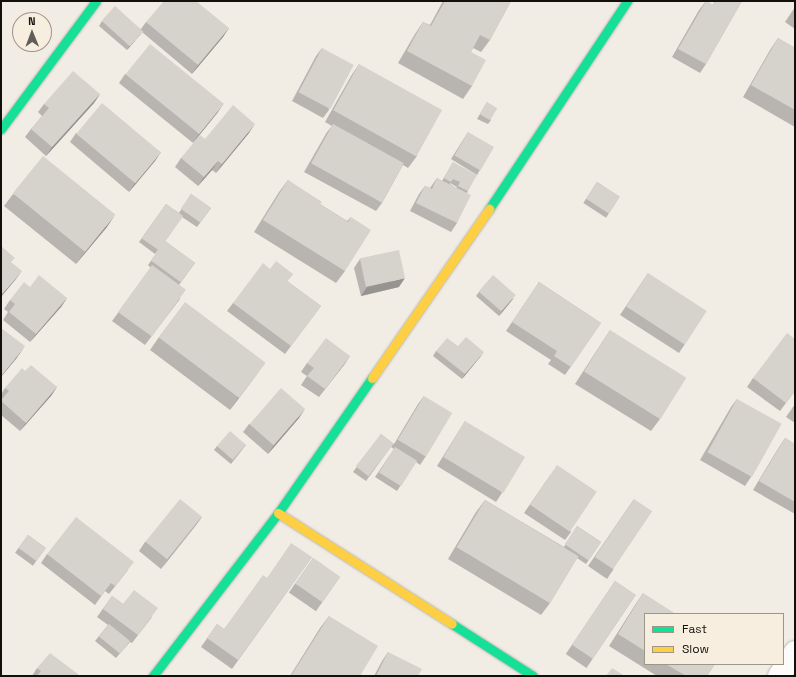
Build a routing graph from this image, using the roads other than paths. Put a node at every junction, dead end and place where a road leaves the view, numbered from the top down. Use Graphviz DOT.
graph roads {
  1 [pos="96,1"];
  2 [pos="627,1"];
  3 [pos="1,129"];
  4 [pos="278,513"];
  5 [pos="795,652"];
  6 [pos="153,676"];
  7 [pos="533,676"];
  8 [pos="779,676"];
  1 -- 3 [label="street"];
  2 -- 4 [label="street"];
  4 -- 6 [label="street"];
  4 -- 7 [label="street"];
  5 -- 8 [label="street"];
}
